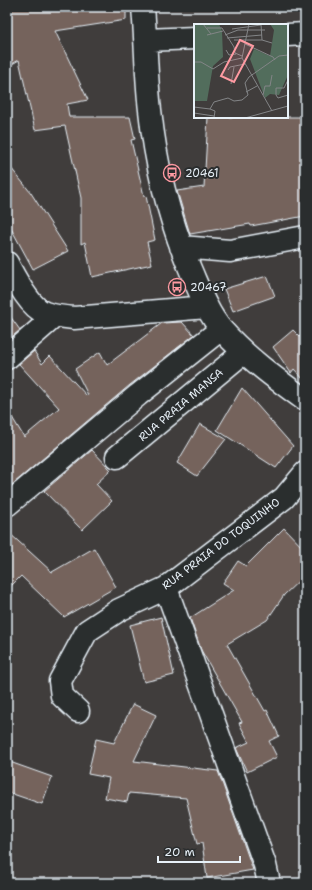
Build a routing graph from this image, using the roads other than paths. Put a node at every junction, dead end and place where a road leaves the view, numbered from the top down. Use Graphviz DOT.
graph roads {
  1 [pos="143,7"];
  2 [pos="305,34"];
  3 [pos="288,35"];
  4 [pos="194,38"];
  5 [pos="146,40"];
  6 [pos="305,237"];
  7 [pos="181,248"];
  8 [pos="7,263"];
  9 [pos="207,307"];
  10 [pos="55,316"];
  11 [pos="221,329"];
  12 [pos="244,352"];
  13 [pos="7,358"];
  14 [pos="305,400"];
  15 [pos="117,457"];
  16 [pos="305,473"];
  17 [pos="7,505"];
  18 [pos="166,588"];
  19 [pos="78,711"];
  20 [pos="268,883"];
  1 -- 5 [label="street"];
  2 -- 3 [label="street"];
  4 -- 5 [label="street"];
  5 -- 7 [label="street"];
  6 -- 7 [label="street"];
  7 -- 9 [label="street"];
  8 -- 10 [label="street"];
  9 -- 10 [label="street"];
  9 -- 11 [label="street"];
  10 -- 13 [label="street"];
  11 -- 12 [label="street"];
  11 -- 17 [label="street"];
  12 -- 14 [label="street"];
  12 -- 15 [label="street, RUA PRAIA MANSA"];
  16 -- 18 [label="street, RUA PRAIA DO TOQUINHO"];
  18 -- 19 [label="street, RUA PRAIA DO TOQUINHO"];
  18 -- 20 [label="street"];
}
